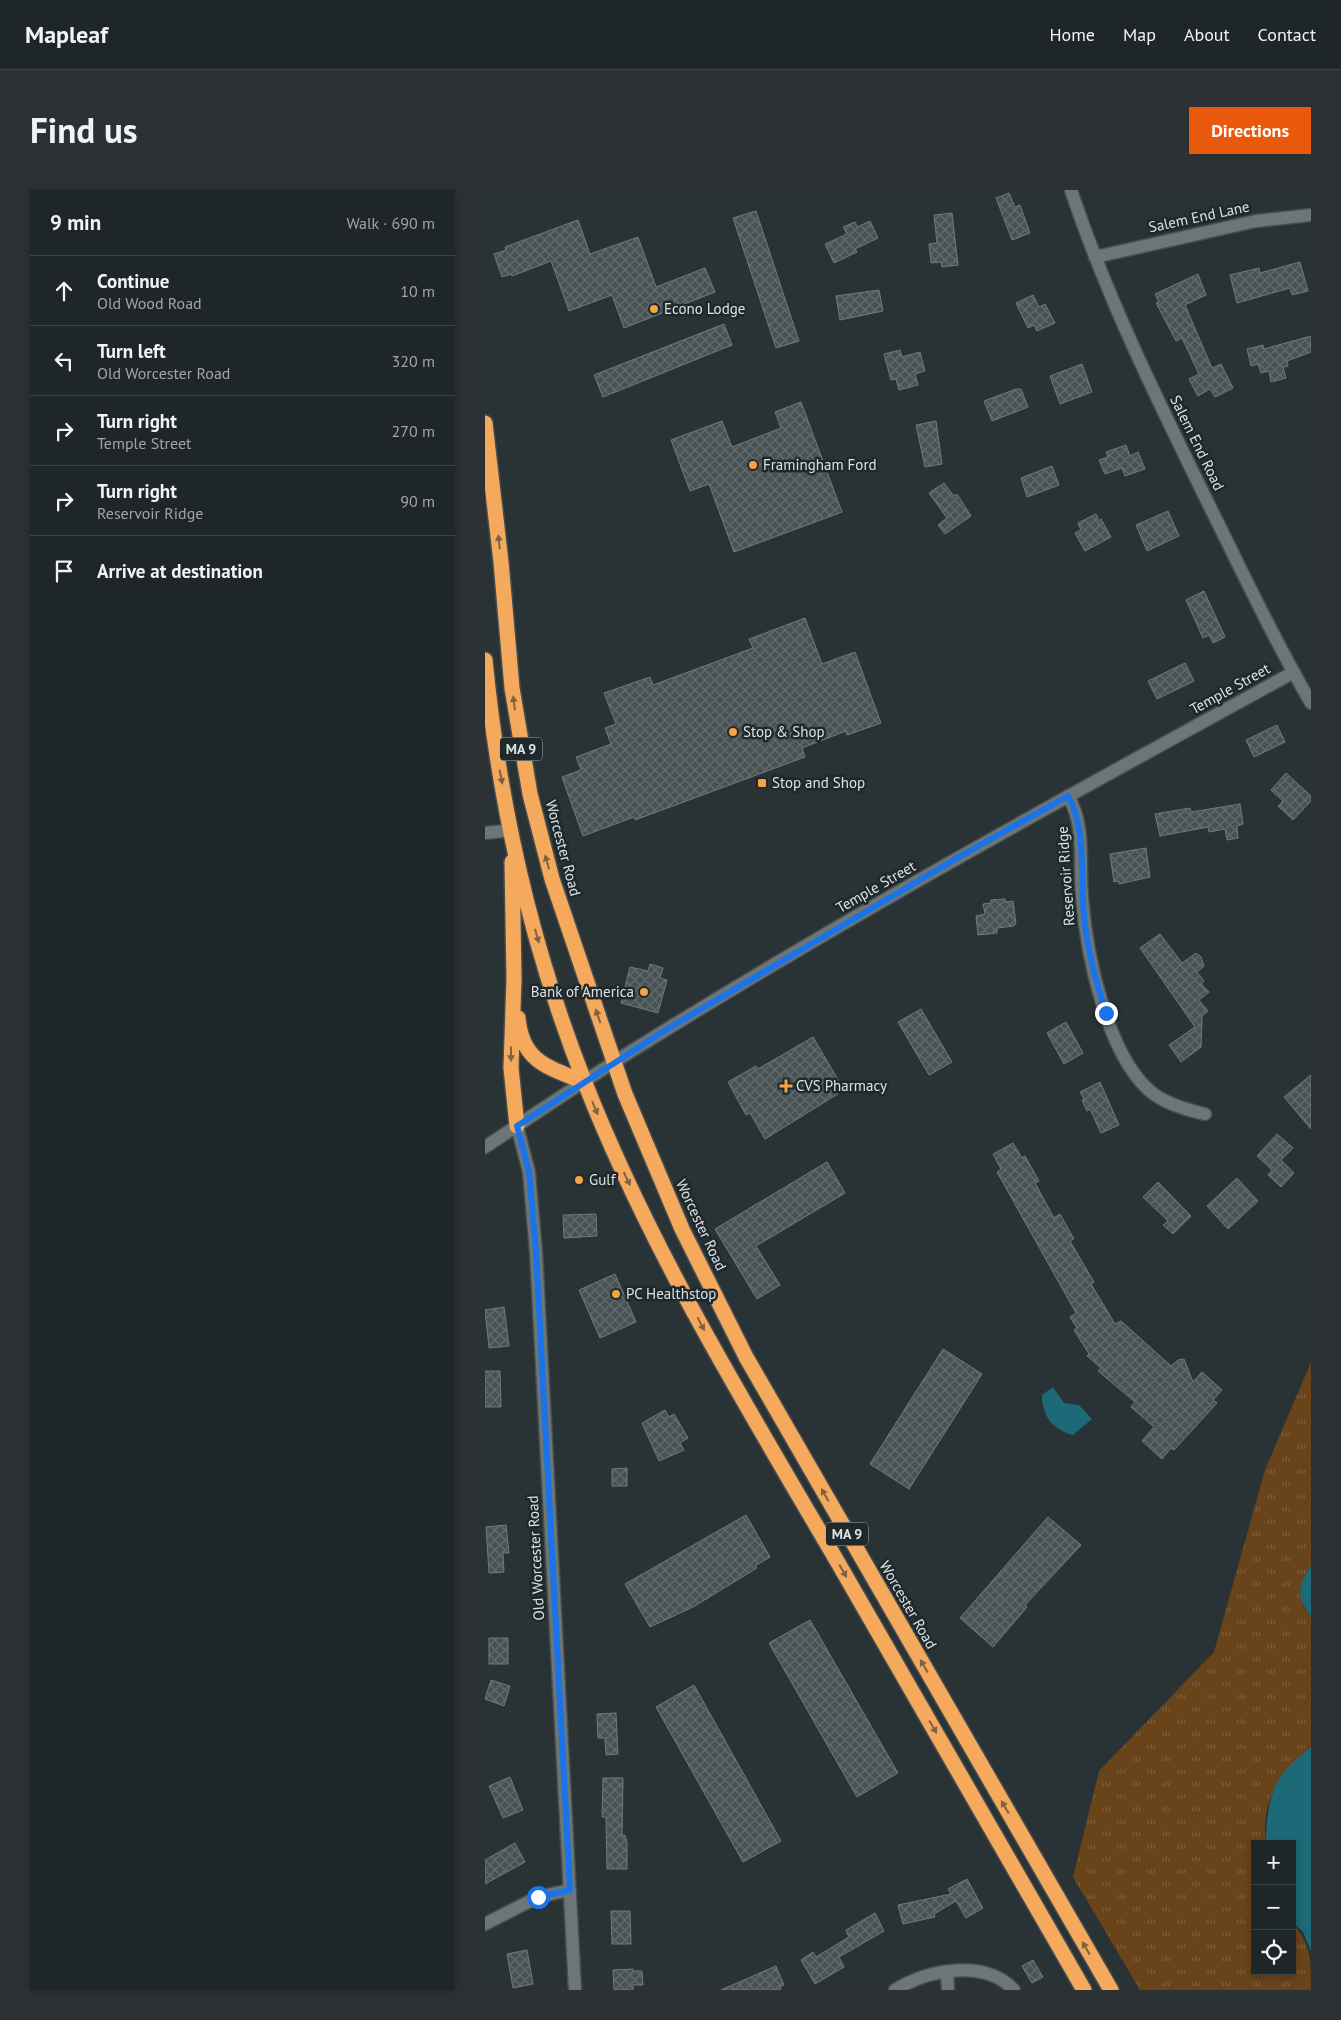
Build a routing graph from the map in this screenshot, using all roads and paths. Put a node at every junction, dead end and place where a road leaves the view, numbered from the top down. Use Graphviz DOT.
graph roads {
  1 [pos="1071,190"];
  2 [pos="1311,215"];
  3 [pos="1095,256"];
  4 [pos="485,423"];
  5 [pos="485,660"];
  6 [pos="1294,672"];
  7 [pos="1311,703"];
  8 [pos="1068,796"];
  9 [pos="512,830"];
  10 [pos="485,833"];
  11 [pos="514,979"];
  12 [pos="614,1063"];
  13 [pos="584,1082"];
  14 [pos="1205,1114"];
  15 [pos="517,1126"];
  16 [pos="485,1147"];
  17 [pos="570,1890"];
  18 [pos="485,1924"];
  19 [pos="947,1972"];
  20 [pos="575,1990"];
  21 [pos="895,1990"];
  22 [pos="948,1990"];
  23 [pos="1014,1990"];
  24 [pos="1084,1990"];
  25 [pos="1111,1990"];
  1 -- 3 [label="street, Salem End Road"];
  2 -- 3 [label="street, Salem End Lane"];
  3 -- 6 [label="street, Salem End Road"];
  12 -- 4 [label="highway, Worcester Road / MA 9, one-way"];
  5 -- 9 [label="highway, MA 9, one-way"];
  6 -- 7 [label="street, Salem End Road"];
  6 -- 8 [label="street, Temple Street"];
  8 -- 12 [label="street, Temple Street"];
  8 -- 14 [label="street, Reservoir Ridge"];
  9 -- 10 [label="street"];
  9 -- 11 [label="highway"];
  9 -- 13 [label="highway, MA 9, one-way"];
  11 -- 13 [label="highway"];
  11 -- 15 [label="highway, one-way"];
  12 -- 13 [label="street, Temple Street"];
  25 -- 12 [label="highway, Worcester Road / MA 9, one-way"];
  13 -- 15 [label="street, Temple Street"];
  13 -- 24 [label="highway, MA 9, one-way"];
  15 -- 16 [label="street, Temple Street"];
  15 -- 17 [label="street, Old Worcester Road"];
  17 -- 18 [label="street"];
  17 -- 20 [label="street, Old Worcester Road"];
  19 -- 21 [label="street"];
  19 -- 22 [label="street"];
  19 -- 23 [label="street"];
}
